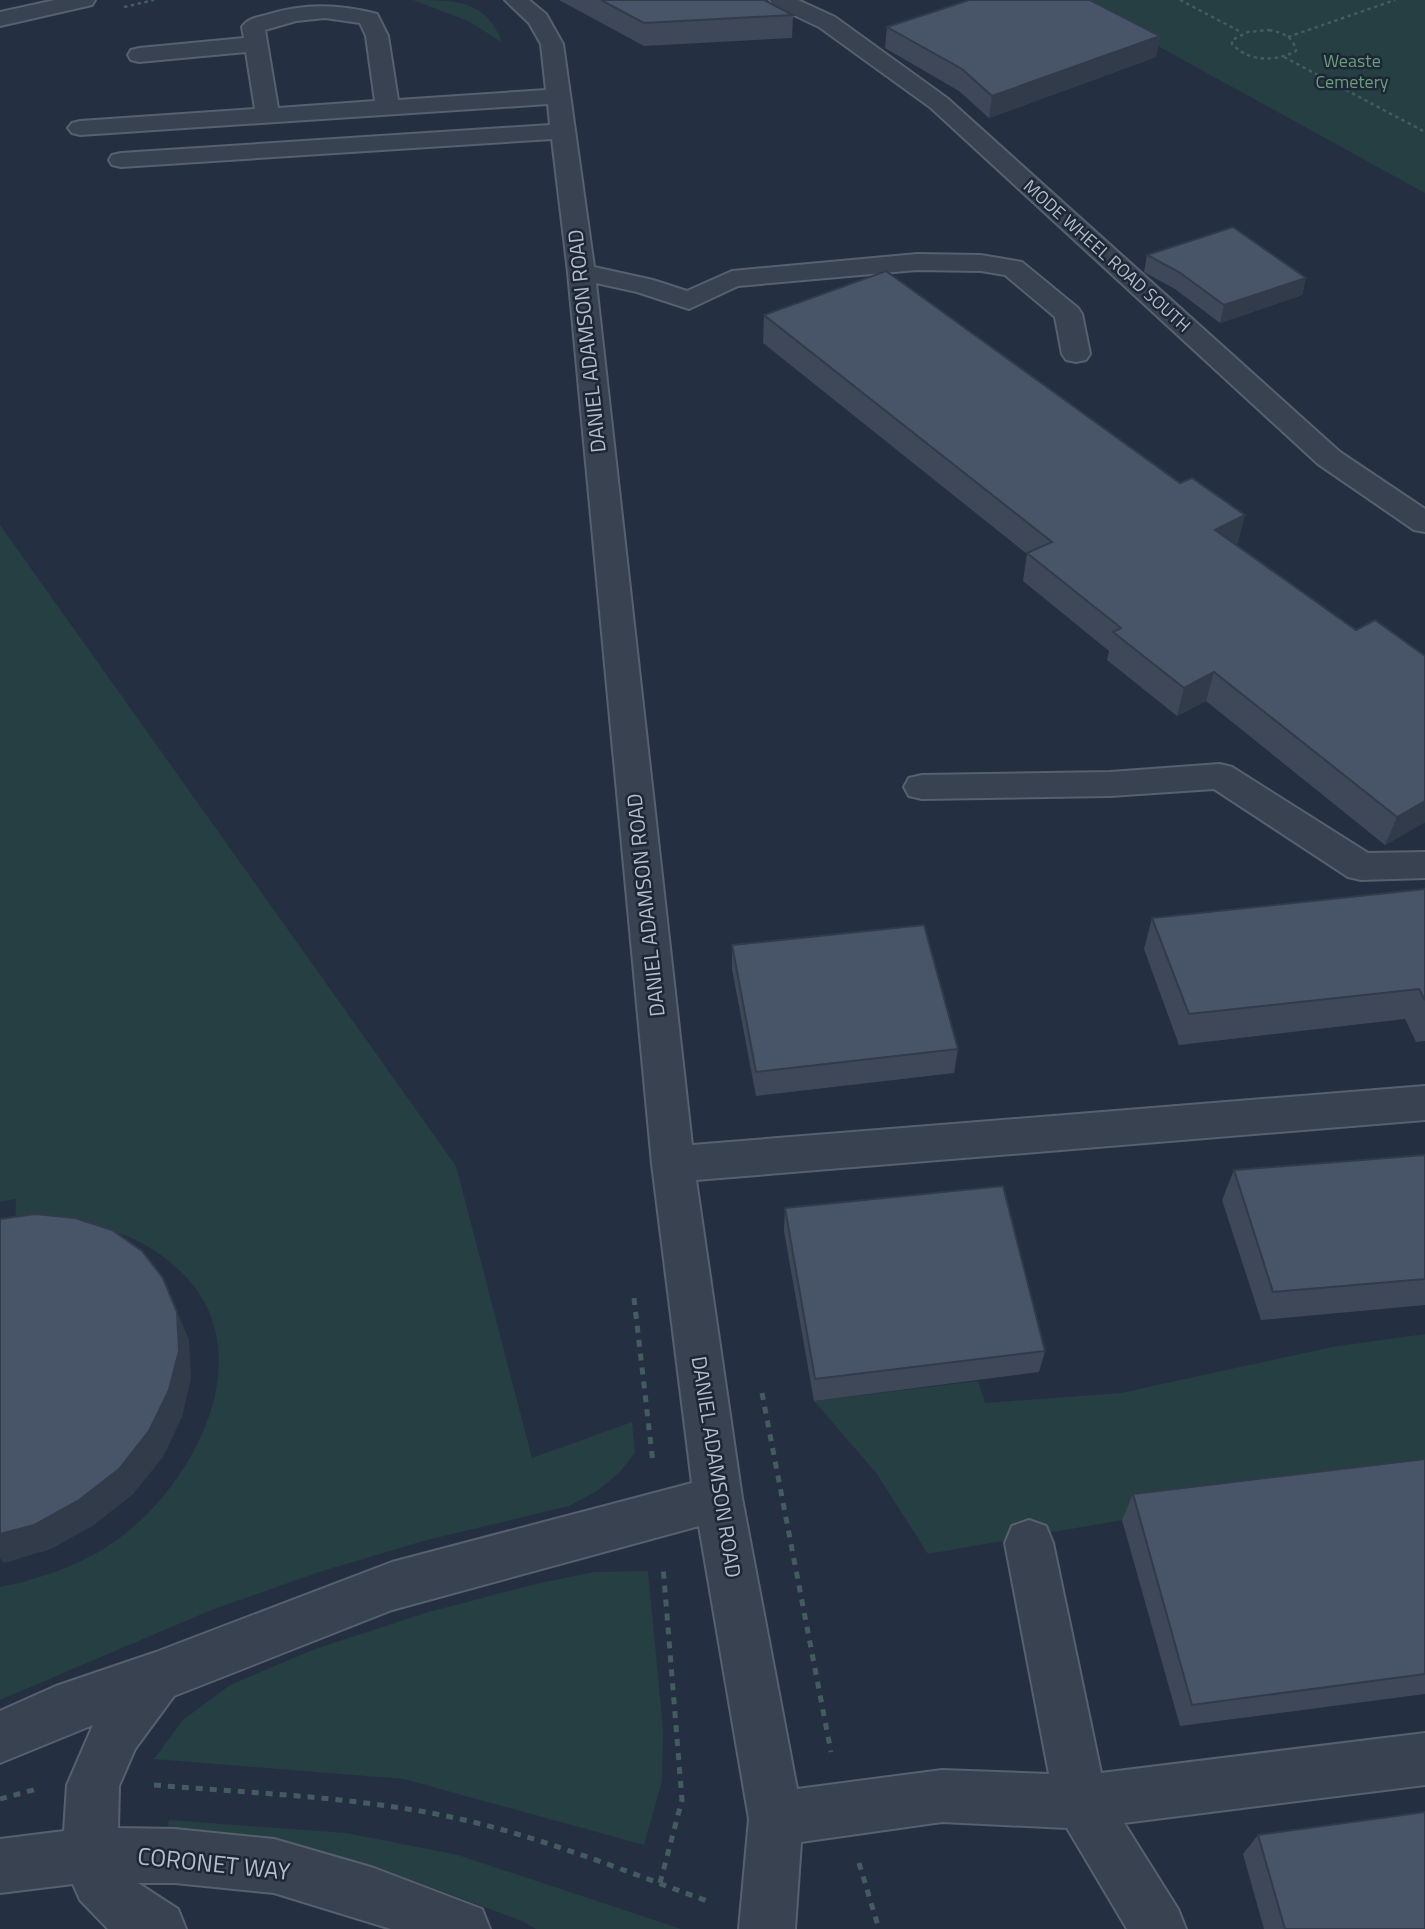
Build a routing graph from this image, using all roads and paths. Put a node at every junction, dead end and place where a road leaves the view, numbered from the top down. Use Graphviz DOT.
graph roads {
  1 [pos="84,0"];
  2 [pos="516,0"];
  3 [pos="781,0"];
  4 [pos="1180,0"];
  5 [pos="1395,0"];
  6 [pos="0,19"];
  7 [pos="1241,32"];
  8 [pos="1288,37"];
  9 [pos="256,44"];
  10 [pos="139,55"];
  11 [pos="1284,57"];
  12 [pos="558,96"];
  13 [pos="387,108"];
  14 [pos="268,116"];
  15 [pos="80,128"];
  16 [pos="562,131"];
  17 [pos="1425,132"];
  18 [pos="121,160"];
  19 [pos="581,272"];
  20 [pos="1076,354"];
  21 [pos="1425,523"];
  22 [pos="922,787"];
  23 [pos="1425,865"];
  24 [pos="1425,1103"];
  25 [pos="673,1164"];
  26 [pos="718,1498"];
  27 [pos="1029,1543"];
  28 [pos="156,1677"];
  29 [pos="0,1737"];
  30 [pos="1425,1759"];
  31 [pos="141,1784"];
  32 [pos="44,1786"];
  33 [pos="0,1799"];
  34 [pos="1081,1802"];
  35 [pos="776,1819"];
  36 [pos="90,1854"];
  37 [pos="0,1866"];
  38 [pos="767,1928"];
  39 [pos="158,1929"];
  40 [pos="462,1929"];
  41 [pos="1158,1929"];
  1 -- 6 [label="street"];
  2 -- 12 [label="street, DANIEL ADAMSON ROAD"];
  3 -- 21 [label="street, MODE WHEEL ROAD SOUTH"];
  4 -- 7 [label="path"];
  5 -- 8 [label="path"];
  7 -- 8 [label="path"];
  7 -- 11 [label="path"];
  8 -- 11 [label="path"];
  9 -- 10 [label="street"];
  9 -- 13 [label="street"];
  9 -- 14 [label="street"];
  11 -- 17 [label="path"];
  12 -- 13 [label="street"];
  12 -- 16 [label="street, DANIEL ADAMSON ROAD"];
  13 -- 14 [label="street"];
  14 -- 15 [label="street"];
  16 -- 18 [label="street"];
  16 -- 19 [label="street, DANIEL ADAMSON ROAD"];
  19 -- 20 [label="street"];
  19 -- 25 [label="street, DANIEL ADAMSON ROAD"];
  22 -- 23 [label="street"];
  24 -- 25 [label="street"];
  25 -- 26 [label="street, DANIEL ADAMSON ROAD"];
  26 -- 28 [label="street"];
  26 -- 35 [label="street, DANIEL ADAMSON ROAD"];
  27 -- 34 [label="street"];
  28 -- 29 [label="street"];
  28 -- 36 [label="street"];
  30 -- 34 [label="street"];
  31 -- 38 [label="path"];
  32 -- 33 [label="path"];
  34 -- 35 [label="street"];
  34 -- 41 [label="street"];
  35 -- 38 [label="street, DANIEL ADAMSON ROAD"];
  36 -- 37 [label="street, CORONET WAY"];
  36 -- 39 [label="street"];
  36 -- 40 [label="street, CORONET WAY"];
}
